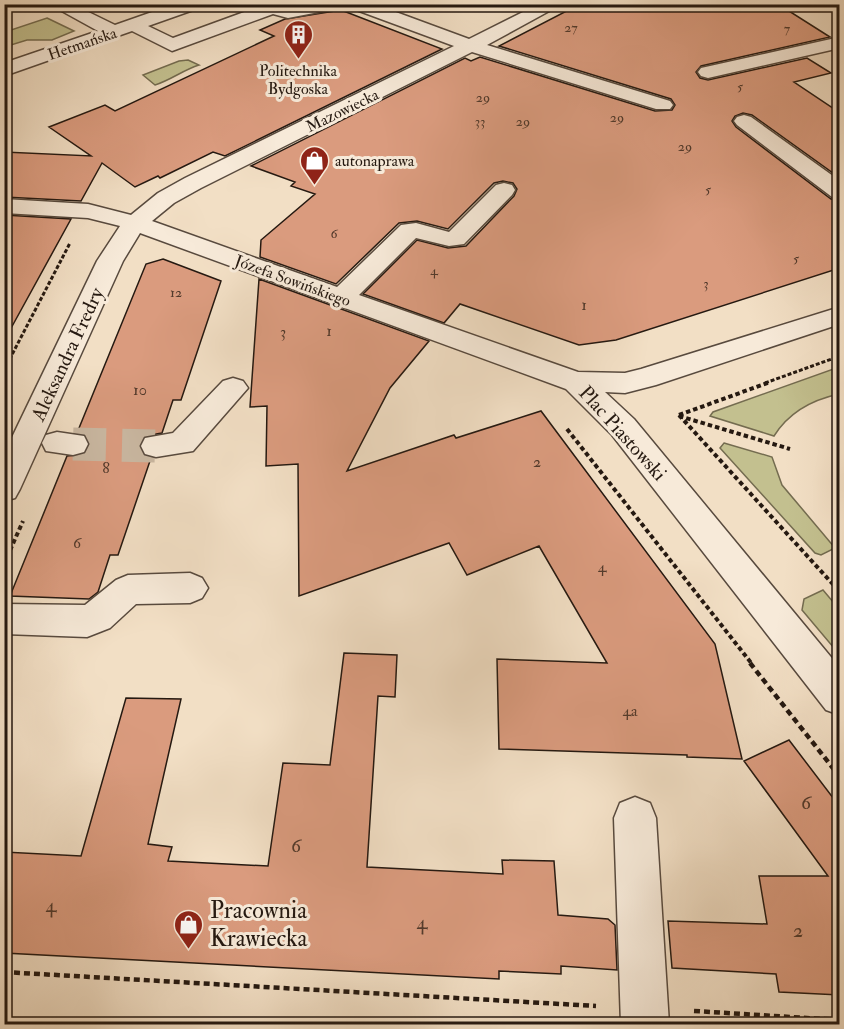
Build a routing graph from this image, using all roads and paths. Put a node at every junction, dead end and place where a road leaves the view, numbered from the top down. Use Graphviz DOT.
graph roads {
  1 [pos="57,4"];
  2 [pos="193,4"];
  3 [pos="333,4"];
  4 [pos="357,4"];
  5 [pos="554,4"];
  6 [pos="434,19"];
  7 [pos="134,25"];
  8 [pos="416,27"];
  9 [pos="114,32"];
  10 [pos="840,42"];
  11 [pos="472,46"];
  12 [pos="4,70"];
  13 [pos="708,72"];
  14 [pos="663,105"];
  15 [pos="744,121"];
  16 [pos="504,190"];
  17 [pos="840,192"];
  18 [pos="4,206"];
  19 [pos="135,223"];
  20 [pos="72,239"];
  21 [pos="341,298"];
  22 [pos="840,315"];
  23 [pos="840,356"];
  24 [pos="4,370"];
  25 [pos="576,382"];
  26 [pos="234,388"];
  27 [pos="679,415"];
  28 [pos="563,424"];
  29 [pos="156,446"];
  30 [pos="790,449"];
  31 [pos="4,489"];
  32 [pos="190,588"];
  33 [pos="840,592"];
  34 [pos="4,619"];
  35 [pos="840,698"];
  36 [pos="840,777"];
  37 [pos="635,818"];
  38 [pos="4,972"];
  39 [pos="644,1016"];
  40 [pos="840,1020"];
  1 -- 9 [label="street"];
  2 -- 7 [label="street, Hetmańska"];
  3 -- 7 [label="street"];
  4 -- 8 [label="street"];
  5 -- 11 [label="street, Mazowiecka"];
  6 -- 8 [label="street"];
  7 -- 9 [label="street, Hetmańska"];
  8 -- 11 [label="street"];
  9 -- 12 [label="street, Hetmańska"];
  10 -- 13 [label="street"];
  11 -- 14 [label="street"];
  11 -- 19 [label="street, Mazowiecka"];
  15 -- 17 [label="street"];
  16 -- 21 [label="street"];
  18 -- 19 [label="street, Józefa Sowińskiego"];
  19 -- 21 [label="street, Józefa Sowińskiego"];
  19 -- 31 [label="street, Aleksandra Fredry"];
  20 -- 24 [label="path"];
  21 -- 25 [label="street, Józefa Sowińskiego"];
  22 -- 25 [label="street, Plac Piastowski"];
  23 -- 27 [label="path"];
  25 -- 35 [label="street, Plac Piastowski"];
  26 -- 29 [label="street"];
  27 -- 30 [label="path"];
  27 -- 33 [label="path"];
  28 -- 36 [label="path"];
  32 -- 34 [label="street"];
  37 -- 39 [label="street"];
  38 -- 39 [label="path"];
  39 -- 40 [label="path"];
}
